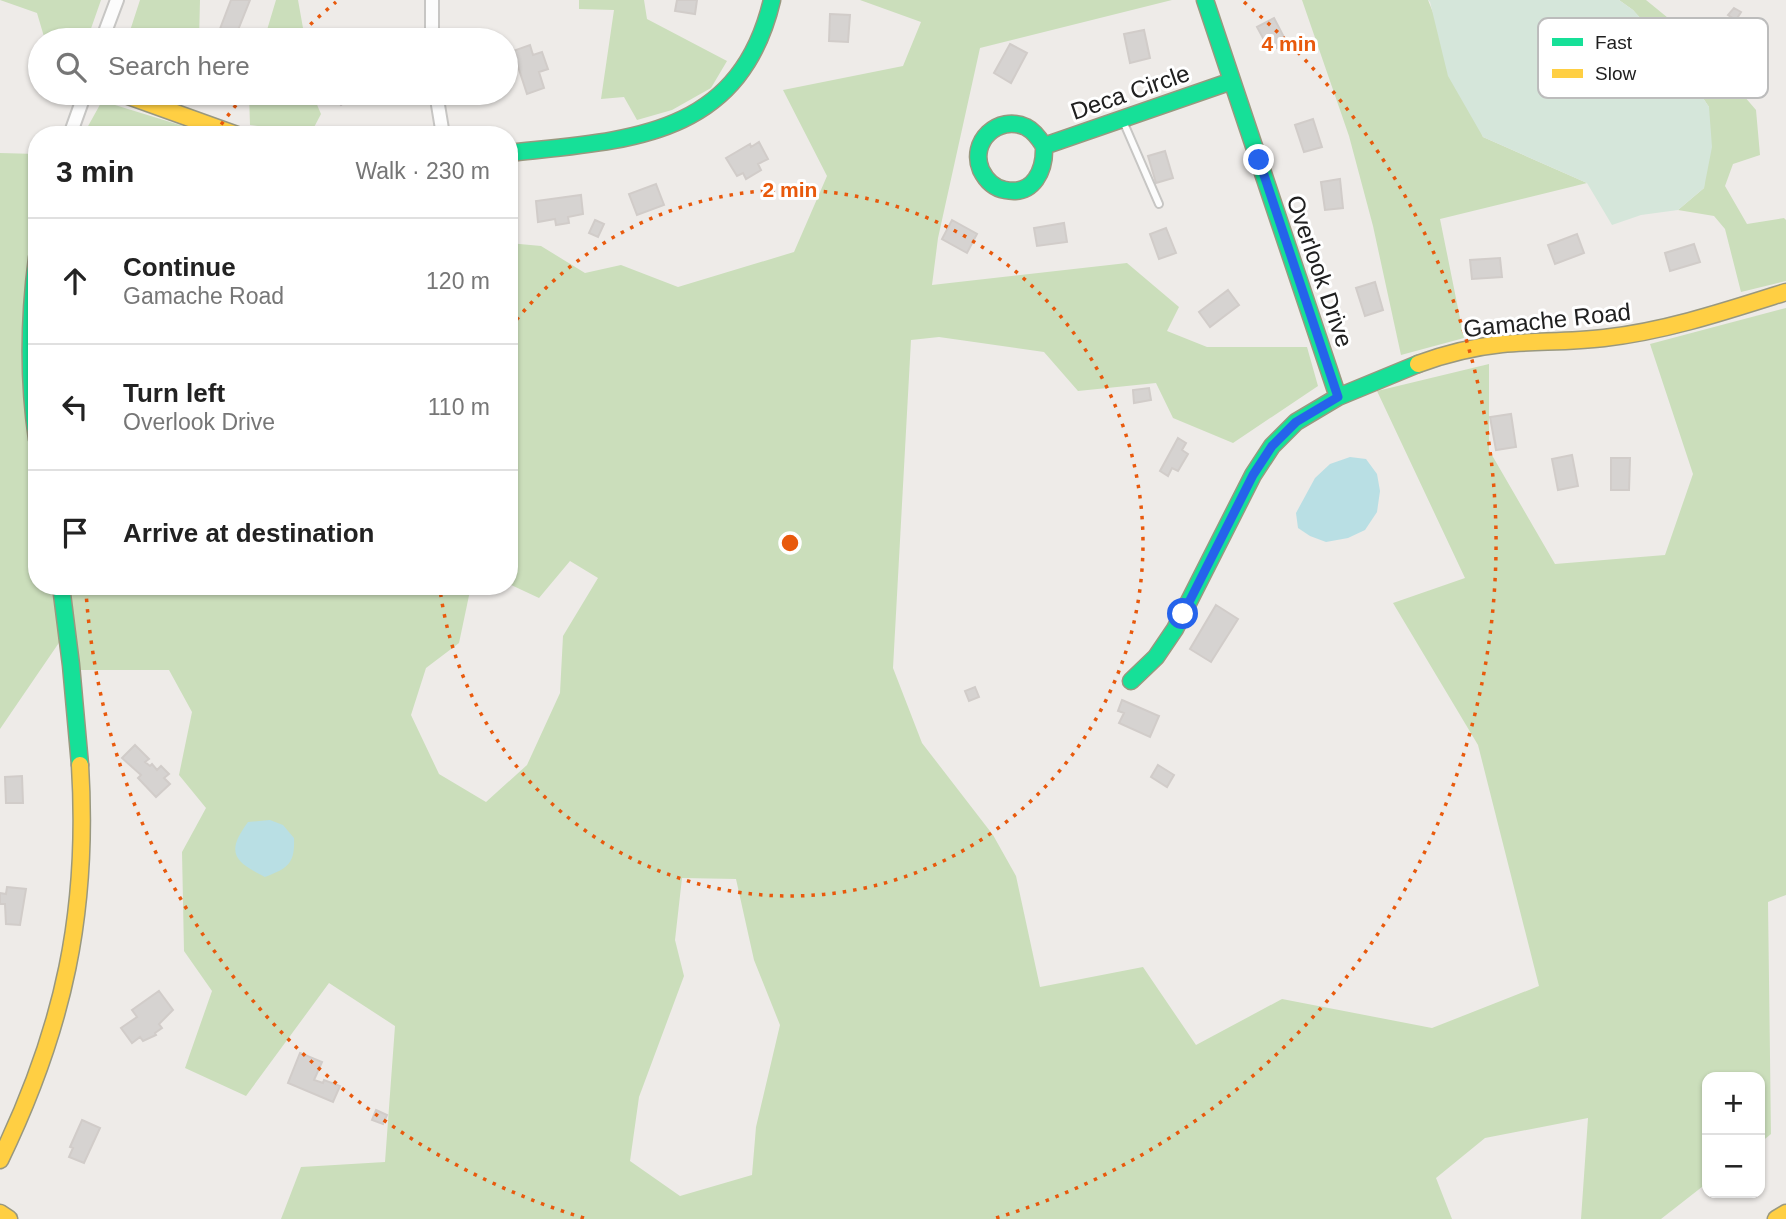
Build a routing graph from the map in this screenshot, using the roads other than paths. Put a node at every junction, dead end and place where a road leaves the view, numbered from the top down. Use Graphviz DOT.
graph roads {
  1 [pos="117,0"];
  2 [pos="432,0"];
  3 [pos="772,0"];
  4 [pos="1205,0"];
  5 [pos="106,28"];
  6 [pos="432,28"];
  7 [pos="1232,81"];
  8 [pos="81,105"];
  9 [pos="153,105"];
  10 [pos="438,105"];
  11 [pos="1122,119"];
  12 [pos="73,126"];
  13 [pos="212,126"];
  14 [pos="442,126"];
  15 [pos="1044,146"];
  16 [pos="518,152"];
  17 [pos="1159,204"];
  18 [pos="1786,292"];
  19 [pos="1338,397"];
  20 [pos="62,595"];
  21 [pos="1131,681"];
  22 [pos="0,1160"];
  23 [pos="0,1213"];
  24 [pos="1786,1213"];
  25 [pos="9,1219"];
  26 [pos="1776,1219"];
  1 -- 5 [label="street"];
  2 -- 6 [label="street"];
  3 -- 16 [label="main road"];
  4 -- 7 [label="main road, Overlook Drive"];
  7 -- 11 [label="main road, Deca Circle"];
  7 -- 19 [label="main road, Overlook Drive"];
  8 -- 12 [label="street"];
  9 -- 13 [label="main road"];
  10 -- 14 [label="street"];
  11 -- 15 [label="main road, Deca Circle"];
  11 -- 17 [label="lane"];
  15 -- 15 [label="main road"];
  18 -- 19 [label="main road, Gamache Road"];
  19 -- 21 [label="main road, Gamache Road"];
  20 -- 22 [label="main road"];
  23 -- 25 [label="main road"];
  24 -- 26 [label="main road"];
}
